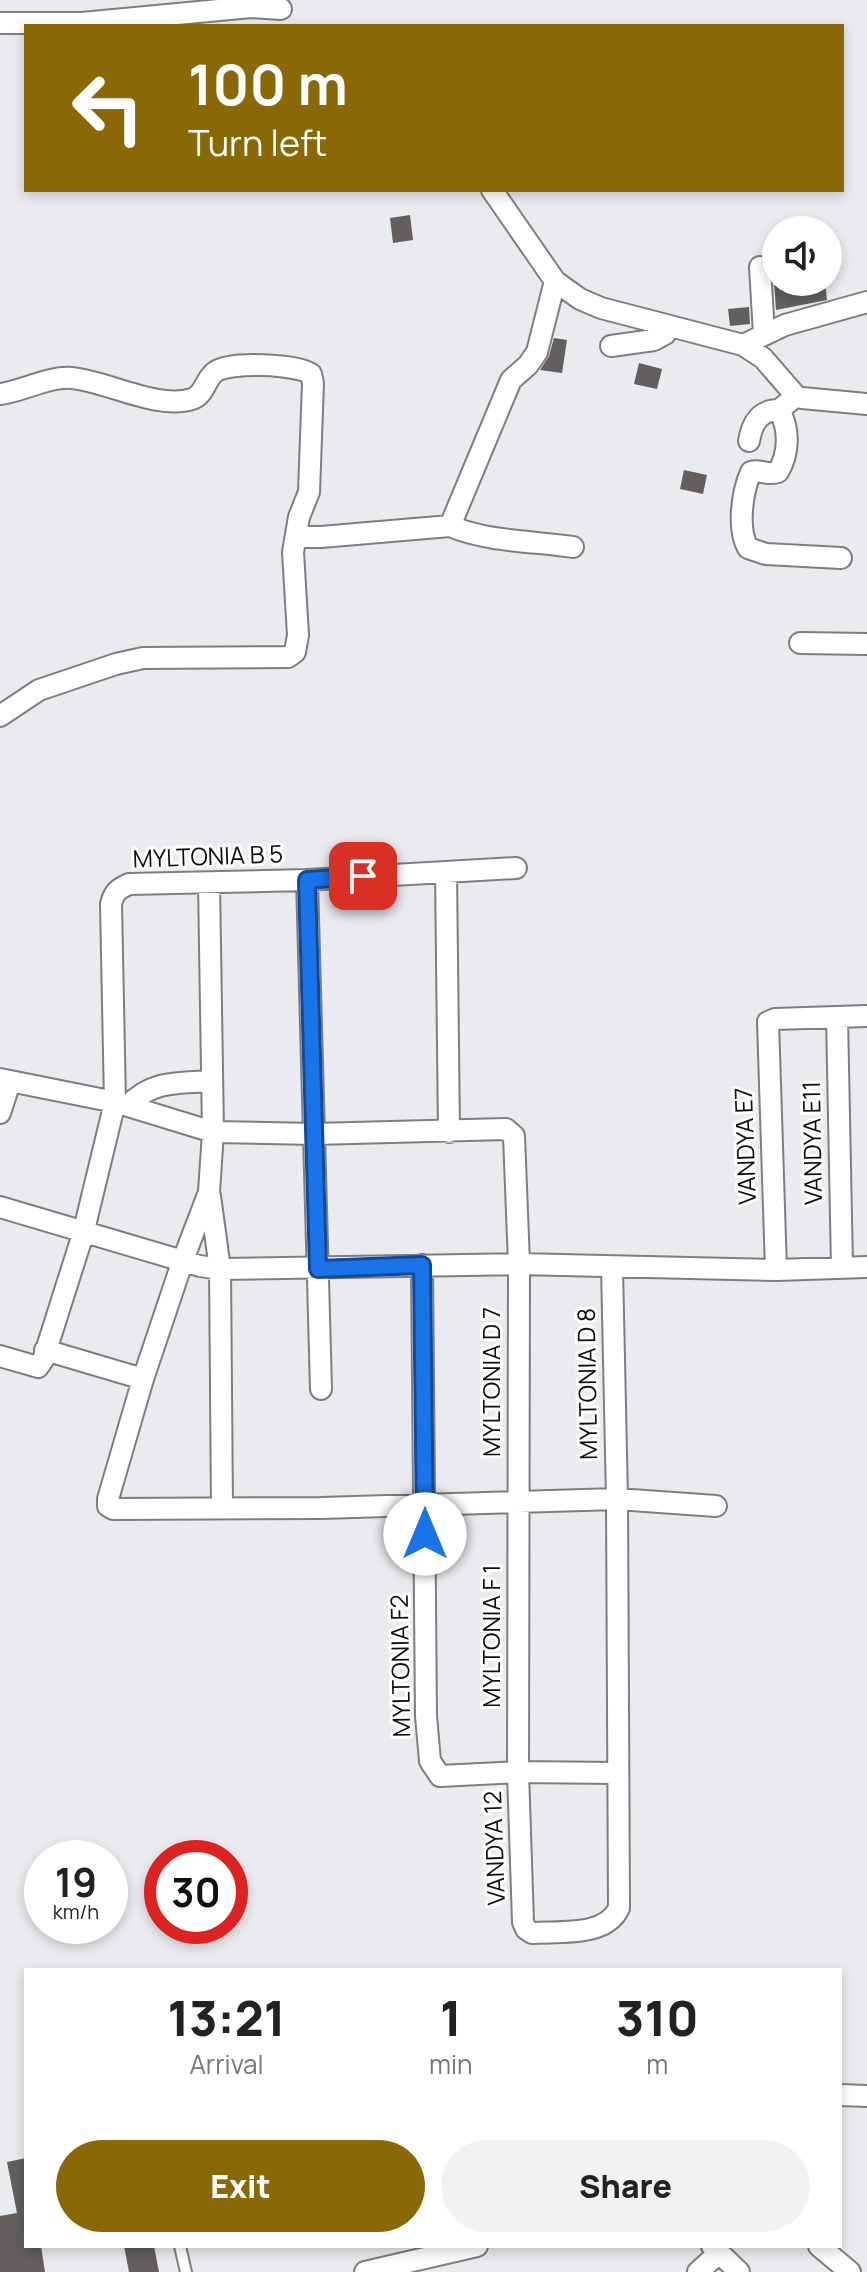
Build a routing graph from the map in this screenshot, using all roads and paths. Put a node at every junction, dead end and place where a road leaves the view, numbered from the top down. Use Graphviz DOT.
graph roads {
  1 [pos="282,12"];
  2 [pos="0,23"];
  3 [pos="493,192"];
  4 [pos="760,267"];
  5 [pos="555,281"];
  6 [pos="867,302"];
  7 [pos="667,326"];
  8 [pos="764,334"];
  9 [pos="743,345"];
  10 [pos="611,346"];
  11 [pos="0,394"];
  12 [pos="796,396"];
  13 [pos="867,404"];
  14 [pos="779,410"];
  15 [pos="749,441"];
  16 [pos="450,526"];
  17 [pos="297,537"];
  18 [pos="573,547"];
  19 [pos="841,558"];
  20 [pos="800,643"];
  21 [pos="867,644"];
  22 [pos="0,716"];
  23 [pos="516,868"];
  24 [pos="446,872"];
  25 [pos="307,880"];
  26 [pos="209,883"];
  27 [pos="867,1016"];
  28 [pos="837,1017"];
  29 [pos="5,1080"];
  30 [pos="212,1081"];
  31 [pos="122,1104"];
  32 [pos="0,1113"];
  33 [pos="213,1132"];
  34 [pos="449,1132"];
  35 [pos="314,1134"];
  36 [pos="209,1192"];
  37 [pos="0,1207"];
  38 [pos="83,1234"];
  39 [pos="183,1260"];
  40 [pos="519,1264"];
  41 [pos="422,1265"];
  42 [pos="612,1267"];
  43 [pos="842,1267"];
  44 [pos="867,1267"];
  45 [pos="220,1269"];
  46 [pos="318,1269"];
  47 [pos="776,1270"];
  48 [pos="45,1350"];
  49 [pos="0,1356"];
  50 [pos="143,1379"];
  51 [pos="321,1389"];
  52 [pos="617,1499"];
  53 [pos="518,1500"];
  54 [pos="425,1504"];
  55 [pos="716,1506"];
  56 [pos="222,1507"];
  57 [pos="518,1772"];
  58 [pos="618,1773"];
  59 [pos="523,1922"];
  60 [pos="842,2095"];
  61 [pos="867,2096"];
  62 [pos="180,2248"];
  63 [pos="468,2248"];
  64 [pos="821,2248"];
  65 [pos="716,2250"];
  66 [pos="186,2272"];
  67 [pos="365,2272"];
  68 [pos="698,2272"];
  69 [pos="739,2272"];
  70 [pos="850,2272"];
  1 -- 2 [label="street"];
  3 -- 5 [label="street"];
  4 -- 8 [label="street"];
  5 -- 7 [label="street"];
  5 -- 16 [label="street"];
  6 -- 8 [label="street"];
  7 -- 9 [label="street"];
  7 -- 10 [label="street"];
  8 -- 9 [label="street"];
  9 -- 12 [label="street"];
  11 -- 17 [label="street"];
  12 -- 13 [label="street"];
  12 -- 14 [label="street"];
  14 -- 15 [label="street"];
  14 -- 19 [label="street"];
  16 -- 17 [label="street"];
  16 -- 18 [label="street"];
  17 -- 22 [label="street"];
  20 -- 21 [label="street"];
  23 -- 24 [label="street, MYLTONIA B 5"];
  24 -- 25 [label="street, MYLTONIA B 5"];
  24 -- 34 [label="street"];
  25 -- 26 [label="street, MYLTONIA B 5"];
  25 -- 35 [label="street"];
  26 -- 30 [label="street"];
  26 -- 31 [label="street, MYLTONIA B 5"];
  27 -- 28 [label="street"];
  28 -- 43 [label="street, VANDYA E11"];
  28 -- 47 [label="street, VANDYA E7"];
  29 -- 31 [label="street, MYLTONIA D 7"];
  29 -- 32 [label="street"];
  30 -- 31 [label="street"];
  30 -- 33 [label="street"];
  31 -- 33 [label="street, MYLTONIA D 7"];
  31 -- 38 [label="street"];
  33 -- 35 [label="street, MYLTONIA D 7"];
  33 -- 36 [label="street"];
  34 -- 35 [label="street, MYLTONIA D 7"];
  34 -- 40 [label="street, MYLTONIA D 7"];
  35 -- 46 [label="street"];
  36 -- 39 [label="street"];
  36 -- 45 [label="street"];
  37 -- 38 [label="street"];
  38 -- 39 [label="street"];
  38 -- 48 [label="street"];
  39 -- 45 [label="street"];
  39 -- 50 [label="street"];
  40 -- 41 [label="street"];
  40 -- 42 [label="street"];
  40 -- 53 [label="street, MYLTONIA D 7"];
  41 -- 46 [label="street"];
  41 -- 54 [label="street, MYLTONIA F2"];
  42 -- 47 [label="street"];
  42 -- 52 [label="street, MYLTONIA D 8"];
  43 -- 44 [label="street"];
  43 -- 47 [label="street"];
  45 -- 46 [label="street"];
  45 -- 56 [label="street"];
  46 -- 51 [label="street"];
  48 -- 49 [label="street"];
  48 -- 50 [label="street"];
  50 -- 56 [label="street"];
  52 -- 53 [label="street"];
  52 -- 55 [label="street"];
  52 -- 58 [label="street, MYLTONIA D 8"];
  53 -- 54 [label="street"];
  53 -- 57 [label="street, MYLTONIA F 1"];
  54 -- 56 [label="street"];
  54 -- 57 [label="street, MYLTONIA F2"];
  57 -- 58 [label="street"];
  57 -- 59 [label="street, VANDYA 12"];
  58 -- 59 [label="street, MYLTONIA D 8"];
  60 -- 61 [label="street"];
  62 -- 66 [label="lane"];
  63 -- 67 [label="street"];
  64 -- 70 [label="street"];
  65 -- 68 [label="street"];
  65 -- 69 [label="street"];
}
